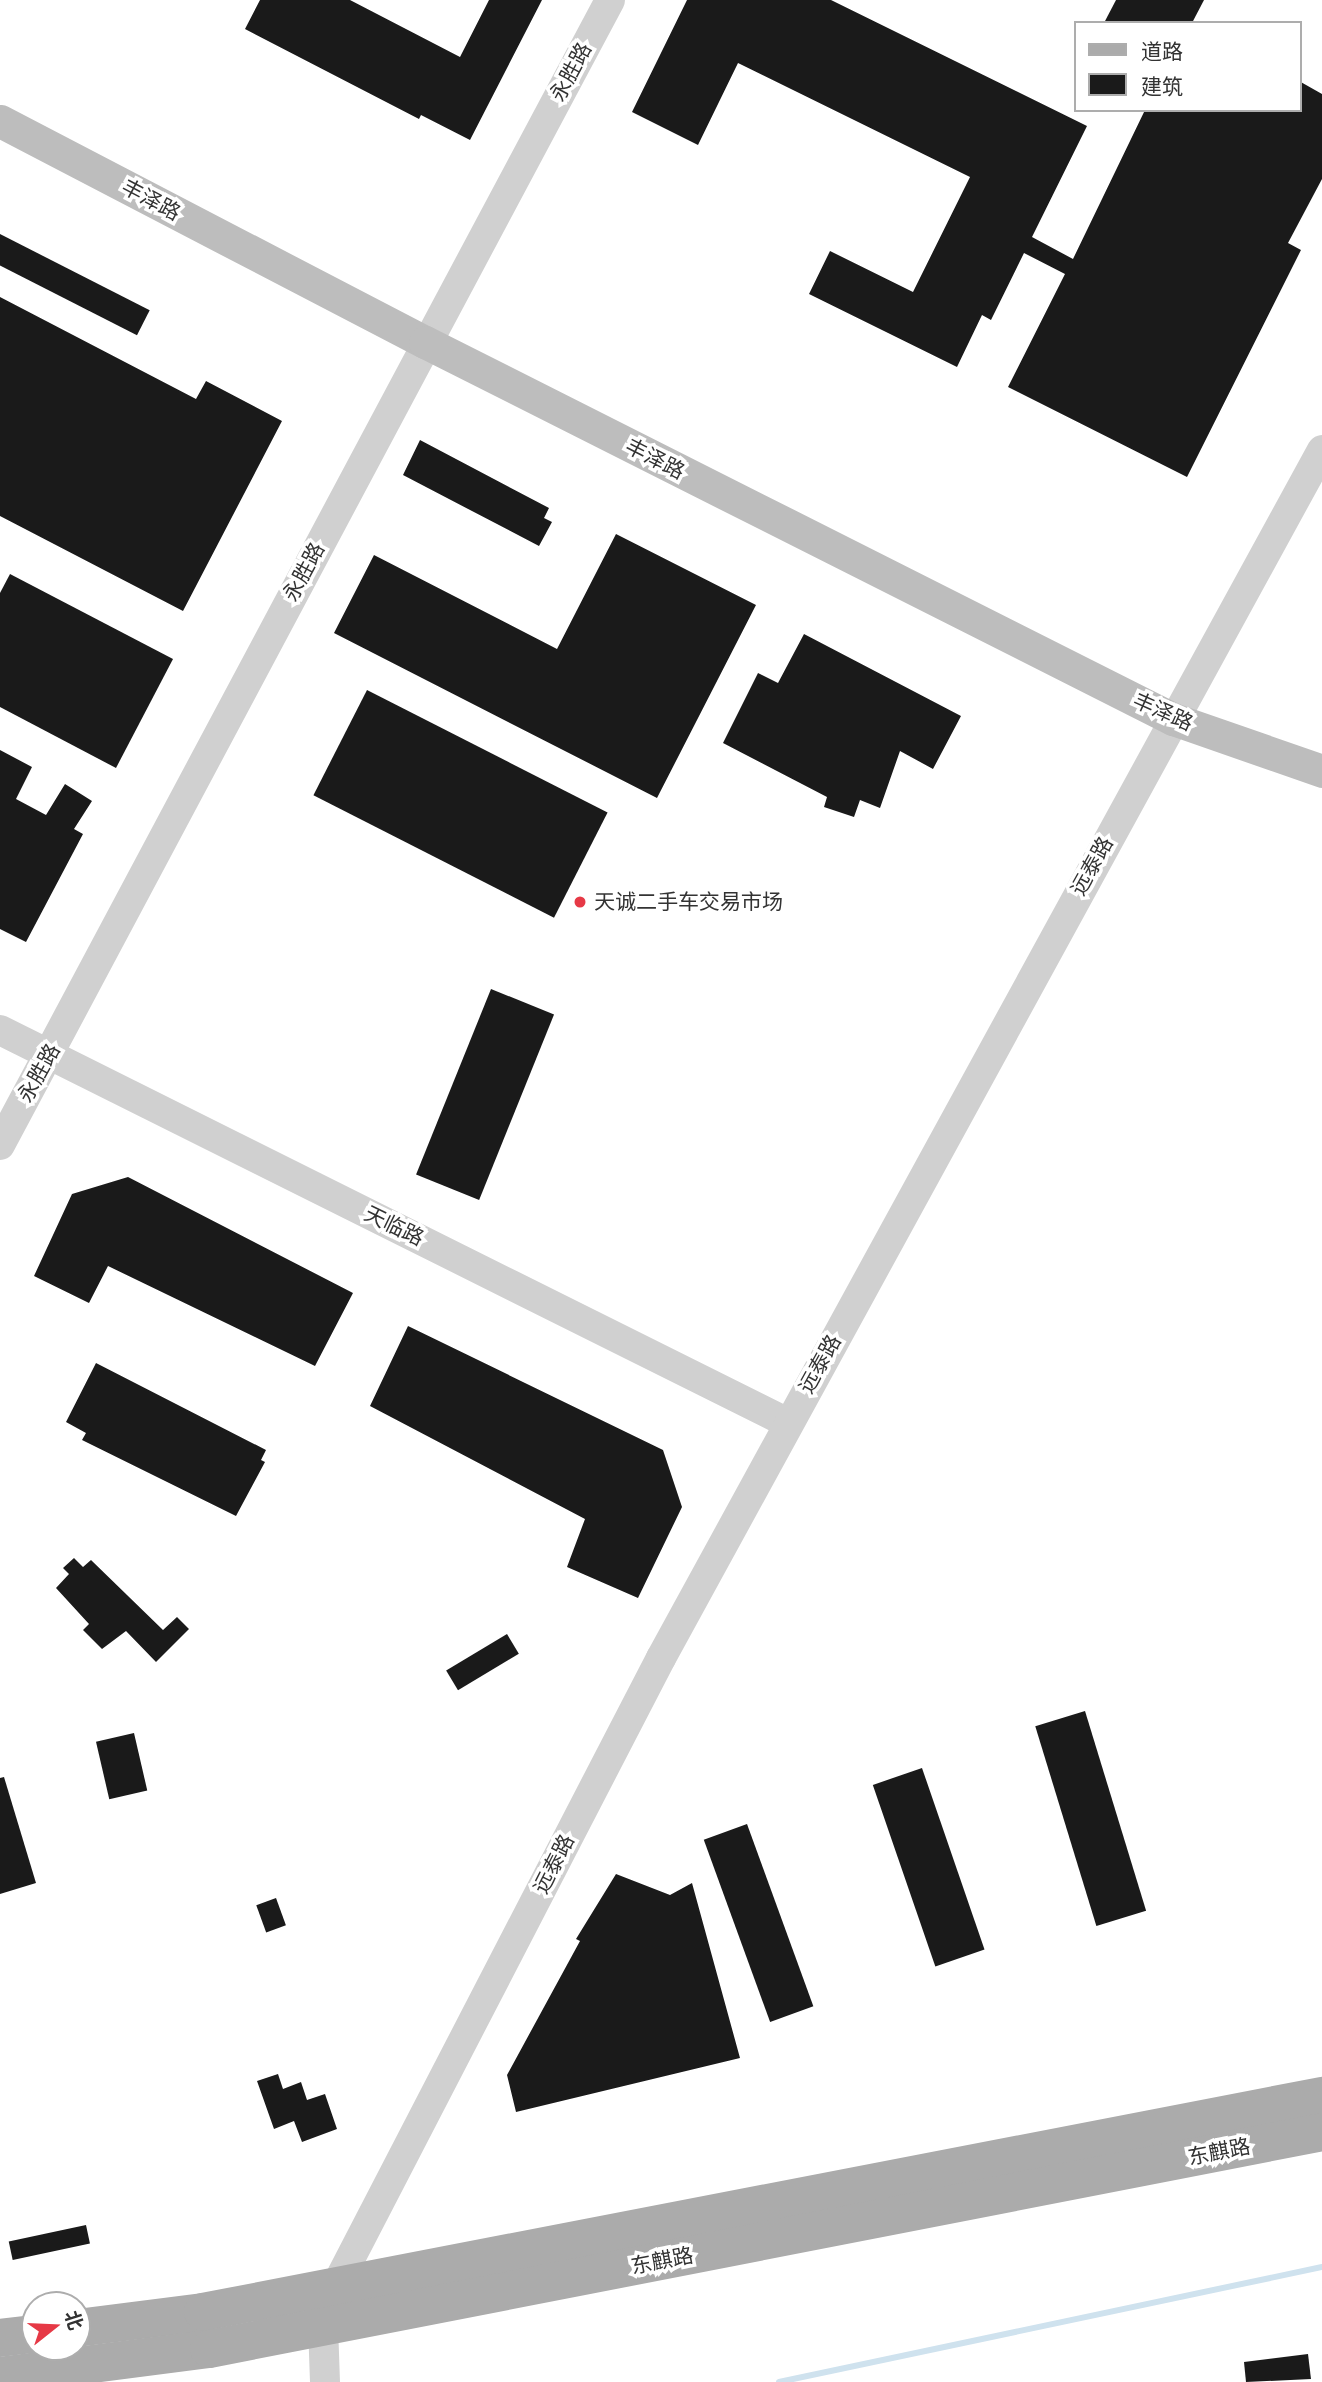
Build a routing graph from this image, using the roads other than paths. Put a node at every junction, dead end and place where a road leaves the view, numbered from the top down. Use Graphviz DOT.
graph roads {
  1 [pos="610,0"];
  2 [pos="0,121"];
  3 [pos="425,342"];
  4 [pos="1322,450"];
  5 [pos="1173,719"];
  6 [pos="1322,771"];
  7 [pos="0,1030"];
  8 [pos="50,1055"];
  9 [pos="0,1145"];
  10 [pos="788,1423"];
  11 [pos="1322,2096"];
  12 [pos="1322,2132"];
  13 [pos="336,2286"];
  14 [pos="323,2325"];
  15 [pos="91,2326"];
  16 [pos="21,2336"];
  17 [pos="0,2338"];
  18 [pos="0,2376"];
  19 [pos="325,2382"];
  1 -- 3 [label="street, 永胜路"];
  2 -- 3 [label="main road, 丰泽路"];
  3 -- 5 [label="main road, 丰泽路"];
  3 -- 8 [label="street, 永胜路"];
  4 -- 5 [label="street, 远泰路"];
  5 -- 6 [label="main road, 丰泽路"];
  5 -- 10 [label="street, 远泰路"];
  7 -- 8 [label="street, 天临路"];
  8 -- 9 [label="street, 永胜路"];
  8 -- 10 [label="street, 天临路"];
  10 -- 13 [label="street, 远泰路"];
  11 -- 13 [label="main road, 东麒路"];
  12 -- 14 [label="main road, 东麒路"];
  13 -- 14 [label="street, 远泰路"];
  13 -- 15 [label="main road, 东麒路"];
  14 -- 18 [label="main road, 东麒路"];
  14 -- 19 [label="street"];
  16 -- 17 [label="main road"];
}
